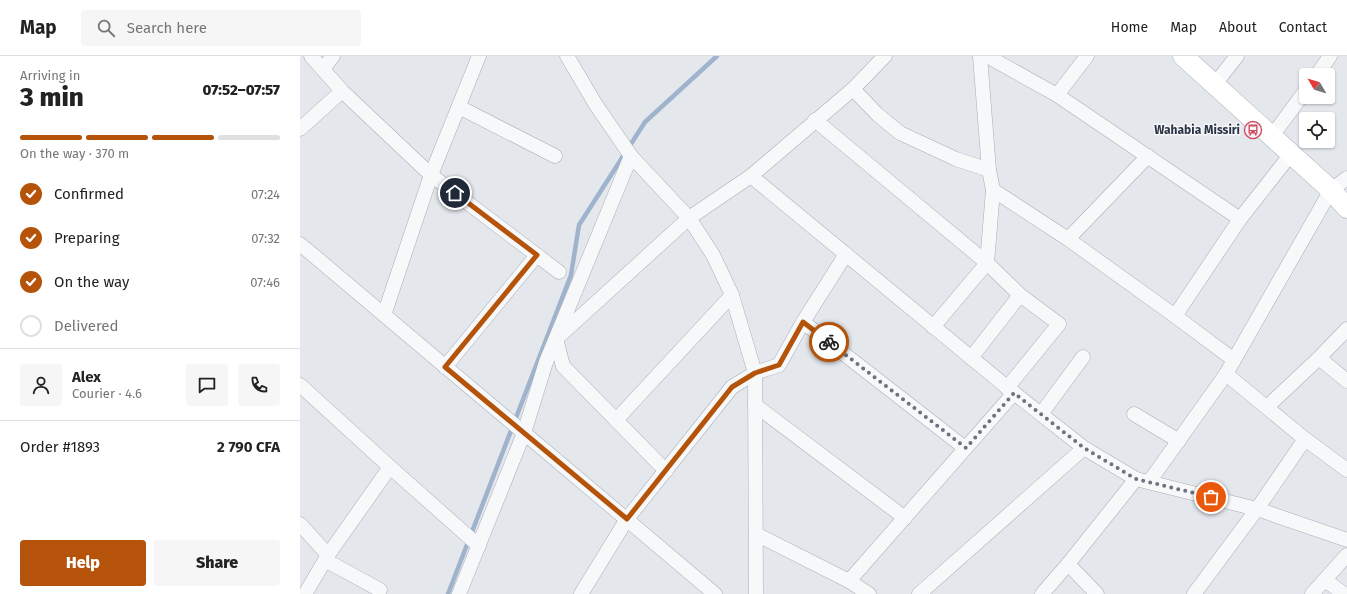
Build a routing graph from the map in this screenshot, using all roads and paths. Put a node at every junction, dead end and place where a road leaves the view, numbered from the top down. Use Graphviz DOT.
graph roads {
  1 [pos="311,56"];
  2 [pos="333,56"];
  3 [pos="479,56"];
  4 [pos="567,56"];
  5 [pos="886,56"];
  6 [pos="980,56"];
  7 [pos="987,56"];
  8 [pos="1087,56"];
  9 [pos="1183,56"];
  10 [pos="1237,56"];
  11 [pos="1330,56"];
  12 [pos="1322,68"];
  13 [pos="323,69"];
  14 [pos="1215,84"];
  15 [pos="853,89"];
  16 [pos="342,91"];
  17 [pos="1057,95"];
  18 [pos="1299,99"];
  19 [pos="459,107"];
  20 [pos="815,120"];
  21 [pos="300,129"];
  22 [pos="1272,136"];
  23 [pos="1291,154"];
  24 [pos="556,156"];
  25 [pos="632,156"];
  26 [pos="1148,156"];
  27 [pos="989,170"];
  28 [pos="432,175"];
  29 [pos="751,176"];
  30 [pos="1347,178"];
  31 [pos="993,190"];
  32 [pos="1331,190"];
  33 [pos="1347,208"];
  34 [pos="689,218"];
  35 [pos="1240,219"];
  36 [pos="1068,239"];
  37 [pos="300,244"];
  38 [pos="846,254"];
  39 [pos="537,255"];
  40 [pos="987,263"];
  41 [pos="559,272"];
  42 [pos="732,294"];
  43 [pos="1020,295"];
  44 [pos="384,315"];
  45 [pos="1175,316"];
  46 [pos="803,322"];
  47 [pos="933,327"];
  48 [pos="1347,329"];
  49 [pos="556,339"];
  50 [pos="1083,357"];
  51 [pos="971,358"];
  52 [pos="1318,358"];
  53 [pos="1234,360"];
  54 [pos="445,367"];
  55 [pos="755,373"];
  56 [pos="1226,374"];
  57 [pos="1347,380"];
  58 [pos="300,385"];
  59 [pos="1010,391"];
  60 [pos="756,405"];
  61 [pos="1267,408"];
  62 [pos="1041,414"];
  63 [pos="1134,414"];
  64 [pos="616,420"];
  65 [pos="524,433"];
  66 [pos="1305,439"];
  67 [pos="1178,441"];
  68 [pos="966,448"];
  69 [pos="1084,448"];
  70 [pos="390,468"];
  71 [pos="1347,470"];
  72 [pos="666,471"];
  73 [pos="1143,481"];
  74 [pos="1257,509"];
  75 [pos="905,518"];
  76 [pos="627,519"];
  77 [pos="300,524"];
  78 [pos="756,534"];
  79 [pos="1347,540"];
  80 [pos="479,546"];
  81 [pos="1347,555"];
  82 [pos="327,558"];
  83 [pos="1068,564"];
  84 [pos="1325,580"];
  85 [pos="849,581"];
  86 [pos="380,590"];
  87 [pos="306,594"];
  88 [pos="459,594"];
  89 [pos="581,594"];
  90 [pos="715,594"];
  91 [pos="756,594"];
  92 [pos="869,594"];
  93 [pos="919,594"];
  94 [pos="1042,594"];
  95 [pos="1097,594"];
  96 [pos="1194,594"];
  97 [pos="1312,594"];
  98 [pos="1344,594"];
  1 -- 13 [label="street"];
  2 -- 13 [label="street"];
  3 -- 19 [label="street"];
  4 -- 25 [label="street"];
  5 -- 15 [label="street"];
  6 -- 27 [label="street"];
  7 -- 17 [label="street"];
  8 -- 17 [label="street"];
  9 -- 14 [label="main road"];
  10 -- 14 [label="street"];
  11 -- 12 [label="street"];
  13 -- 16 [label="street"];
  14 -- 22 [label="main road"];
  15 -- 20 [label="street"];
  15 -- 27 [label="street"];
  16 -- 21 [label="street"];
  16 -- 28 [label="street"];
  17 -- 26 [label="street"];
  18 -- 22 [label="street"];
  19 -- 24 [label="street"];
  19 -- 28 [label="street"];
  20 -- 29 [label="street"];
  20 -- 40 [label="street"];
  22 -- 23 [label="main road"];
  23 -- 32 [label="main road"];
  23 -- 35 [label="street"];
  25 -- 34 [label="street"];
  25 -- 49 [label="street"];
  26 -- 35 [label="street"];
  26 -- 36 [label="street"];
  27 -- 31 [label="street"];
  28 -- 39 [label="street"];
  28 -- 44 [label="street"];
  29 -- 34 [label="street"];
  29 -- 38 [label="street"];
  30 -- 32 [label="street"];
  31 -- 36 [label="street"];
  31 -- 40 [label="street"];
  32 -- 33 [label="main road"];
  32 -- 53 [label="street"];
  34 -- 42 [label="street"];
  34 -- 49 [label="street"];
  35 -- 45 [label="street"];
  36 -- 45 [label="street"];
  37 -- 44 [label="street"];
  38 -- 46 [label="street"];
  38 -- 47 [label="street"];
  39 -- 41 [label="street"];
  39 -- 54 [label="street"];
  40 -- 43 [label="street"];
  40 -- 47 [label="street"];
  42 -- 55 [label="street"];
  42 -- 64 [label="street"];
  43 -- 51 [label="street"];
  43 -- 59 [label="street"];
  44 -- 54 [label="street"];
  45 -- 53 [label="street"];
  46 -- 55 [label="street"];
  46 -- 68 [label="street"];
  47 -- 51 [label="street"];
  48 -- 52 [label="street"];
  49 -- 64 [label="street"];
  49 -- 65 [label="street"];
  50 -- 62 [label="street"];
  51 -- 59 [label="street"];
  52 -- 57 [label="street"];
  52 -- 61 [label="street"];
  53 -- 56 [label="street"];
  54 -- 65 [label="street"];
  55 -- 60 [label="street"];
  55 -- 72 [label="street"];
  56 -- 61 [label="street"];
  56 -- 67 [label="street"];
  58 -- 70 [label="street"];
  59 -- 62 [label="street"];
  59 -- 68 [label="street"];
  60 -- 75 [label="street"];
  60 -- 78 [label="street"];
  61 -- 66 [label="street"];
  62 -- 69 [label="street"];
  63 -- 67 [label="street"];
  64 -- 72 [label="street"];
  65 -- 76 [label="street"];
  65 -- 80 [label="street"];
  66 -- 71 [label="street"];
  66 -- 74 [label="street"];
  67 -- 73 [label="street"];
  68 -- 75 [label="street"];
  69 -- 73 [label="street"];
  69 -- 93 [label="street"];
  70 -- 80 [label="street"];
  70 -- 82 [label="street"];
  72 -- 76 [label="street"];
  73 -- 74 [label="street"];
  73 -- 83 [label="street"];
  74 -- 79 [label="street"];
  74 -- 96 [label="street"];
  75 -- 85 [label="street"];
  76 -- 89 [label="street"];
  76 -- 90 [label="street"];
  77 -- 82 [label="street"];
  78 -- 85 [label="street"];
  78 -- 91 [label="street"];
  80 -- 88 [label="street"];
  81 -- 84 [label="street"];
  82 -- 86 [label="street"];
  82 -- 87 [label="street"];
  83 -- 94 [label="street"];
  83 -- 95 [label="street"];
  84 -- 97 [label="street"];
  84 -- 98 [label="street"];
  85 -- 92 [label="street"];
}
